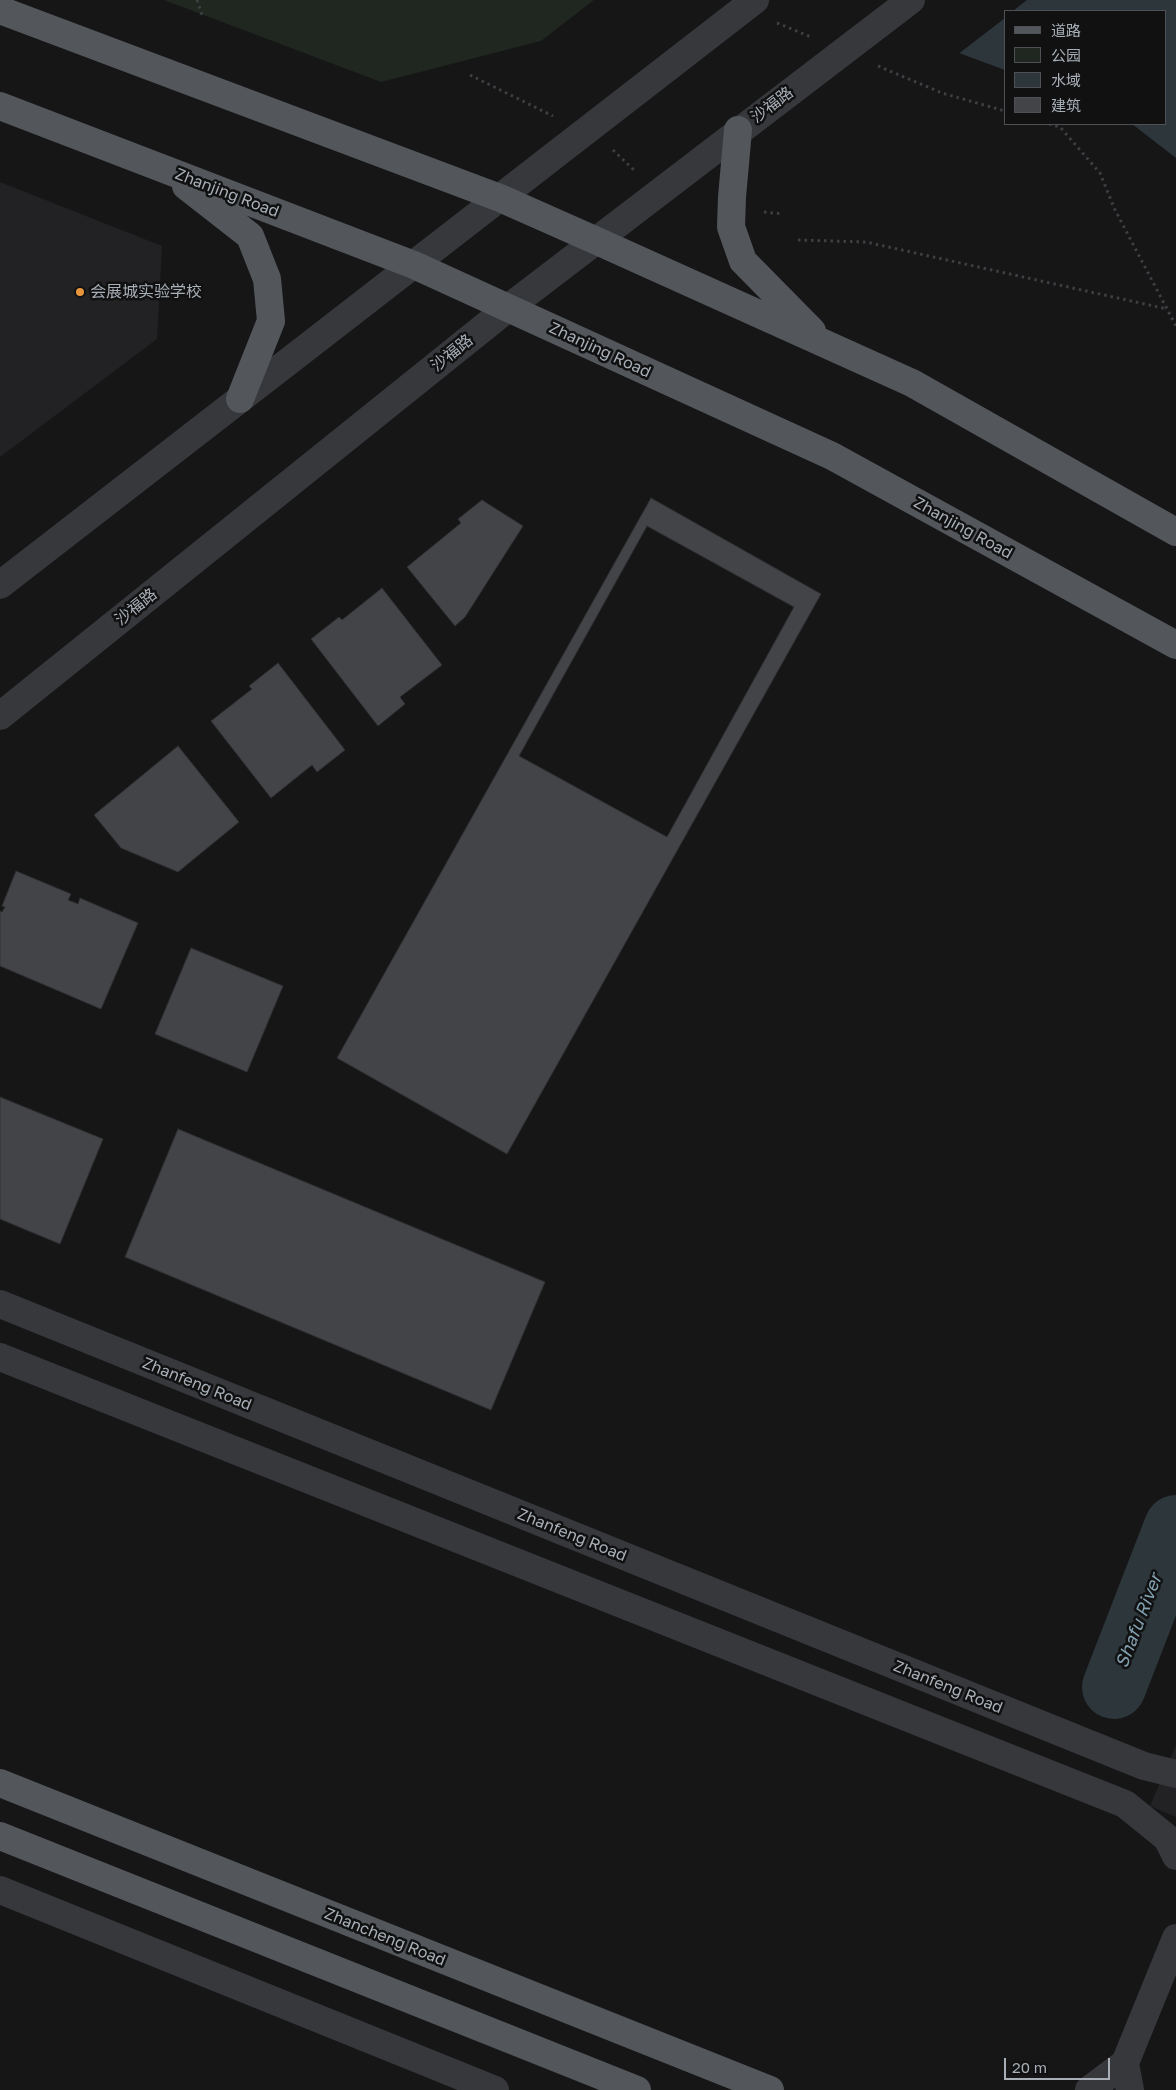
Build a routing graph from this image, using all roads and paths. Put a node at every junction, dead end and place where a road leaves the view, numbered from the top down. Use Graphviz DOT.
graph roads {
  1 [pos="197,0"];
  2 [pos="756,0"];
  3 [pos="911,0"];
  4 [pos="0,10"];
  5 [pos="202,15"];
  6 [pos="470,76"];
  7 [pos="0,106"];
  8 [pos="1053,125"];
  9 [pos="738,130"];
  10 [pos="585,131"];
  11 [pos="165,170"];
  12 [pos="658,193"];
  13 [pos="500,198"];
  14 [pos="732,208"];
  15 [pos="783,214"];
  16 [pos="597,240"];
  17 [pos="798,240"];
  18 [pos="414,265"];
  19 [pos="508,308"];
  20 [pos="1167,309"];
  21 [pos="1176,326"];
  22 [pos="823,343"];
  23 [pos="240,399"];
  24 [pos="1176,532"];
  25 [pos="0,584"];
  26 [pos="1176,645"];
  27 [pos="0,716"];
  28 [pos="0,1304"];
  29 [pos="0,1357"];
  30 [pos="1176,1774"];
  31 [pos="0,1783"];
  32 [pos="0,1836"];
  33 [pos="1176,1856"];
  34 [pos="0,1890"];
  35 [pos="1176,1938"];
  36 [pos="1125,2063"];
  37 [pos="495,2090"];
  38 [pos="637,2090"];
  39 [pos="770,2090"];
  40 [pos="1089,2090"];
  41 [pos="1130,2090"];
  1 -- 5 [label="path"];
  2 -- 10 [label="street"];
  3 -- 9 [label="street, 沙福路"];
  4 -- 13 [label="main road"];
  6 -- 10 [label="path"];
  7 -- 11 [label="main road, Zhanjing Road"];
  8 -- 20 [label="path"];
  9 -- 12 [label="street, 沙福路"];
  9 -- 14 [label="main road"];
  10 -- 12 [label="path"];
  10 -- 13 [label="street"];
  11 -- 18 [label="main road, Zhanjing Road"];
  11 -- 23 [label="main road"];
  12 -- 16 [label="street, 沙福路"];
  13 -- 16 [label="main road"];
  13 -- 18 [label="street"];
  14 -- 15 [label="path"];
  14 -- 22 [label="main road"];
  16 -- 19 [label="street, 沙福路"];
  16 -- 22 [label="main road"];
  17 -- 20 [label="path"];
  18 -- 19 [label="main road, Zhanjing Road"];
  18 -- 23 [label="street"];
  19 -- 26 [label="main road, Zhanjing Road"];
  19 -- 27 [label="street, 沙福路"];
  20 -- 21 [label="path"];
  22 -- 24 [label="main road"];
  23 -- 25 [label="street"];
  28 -- 30 [label="street, Zhanfeng Road"];
  29 -- 33 [label="street"];
  31 -- 39 [label="main road, Zhancheng Road"];
  32 -- 38 [label="main road"];
  34 -- 37 [label="street"];
  35 -- 36 [label="street"];
  36 -- 40 [label="street"];
  36 -- 41 [label="street"];
}
